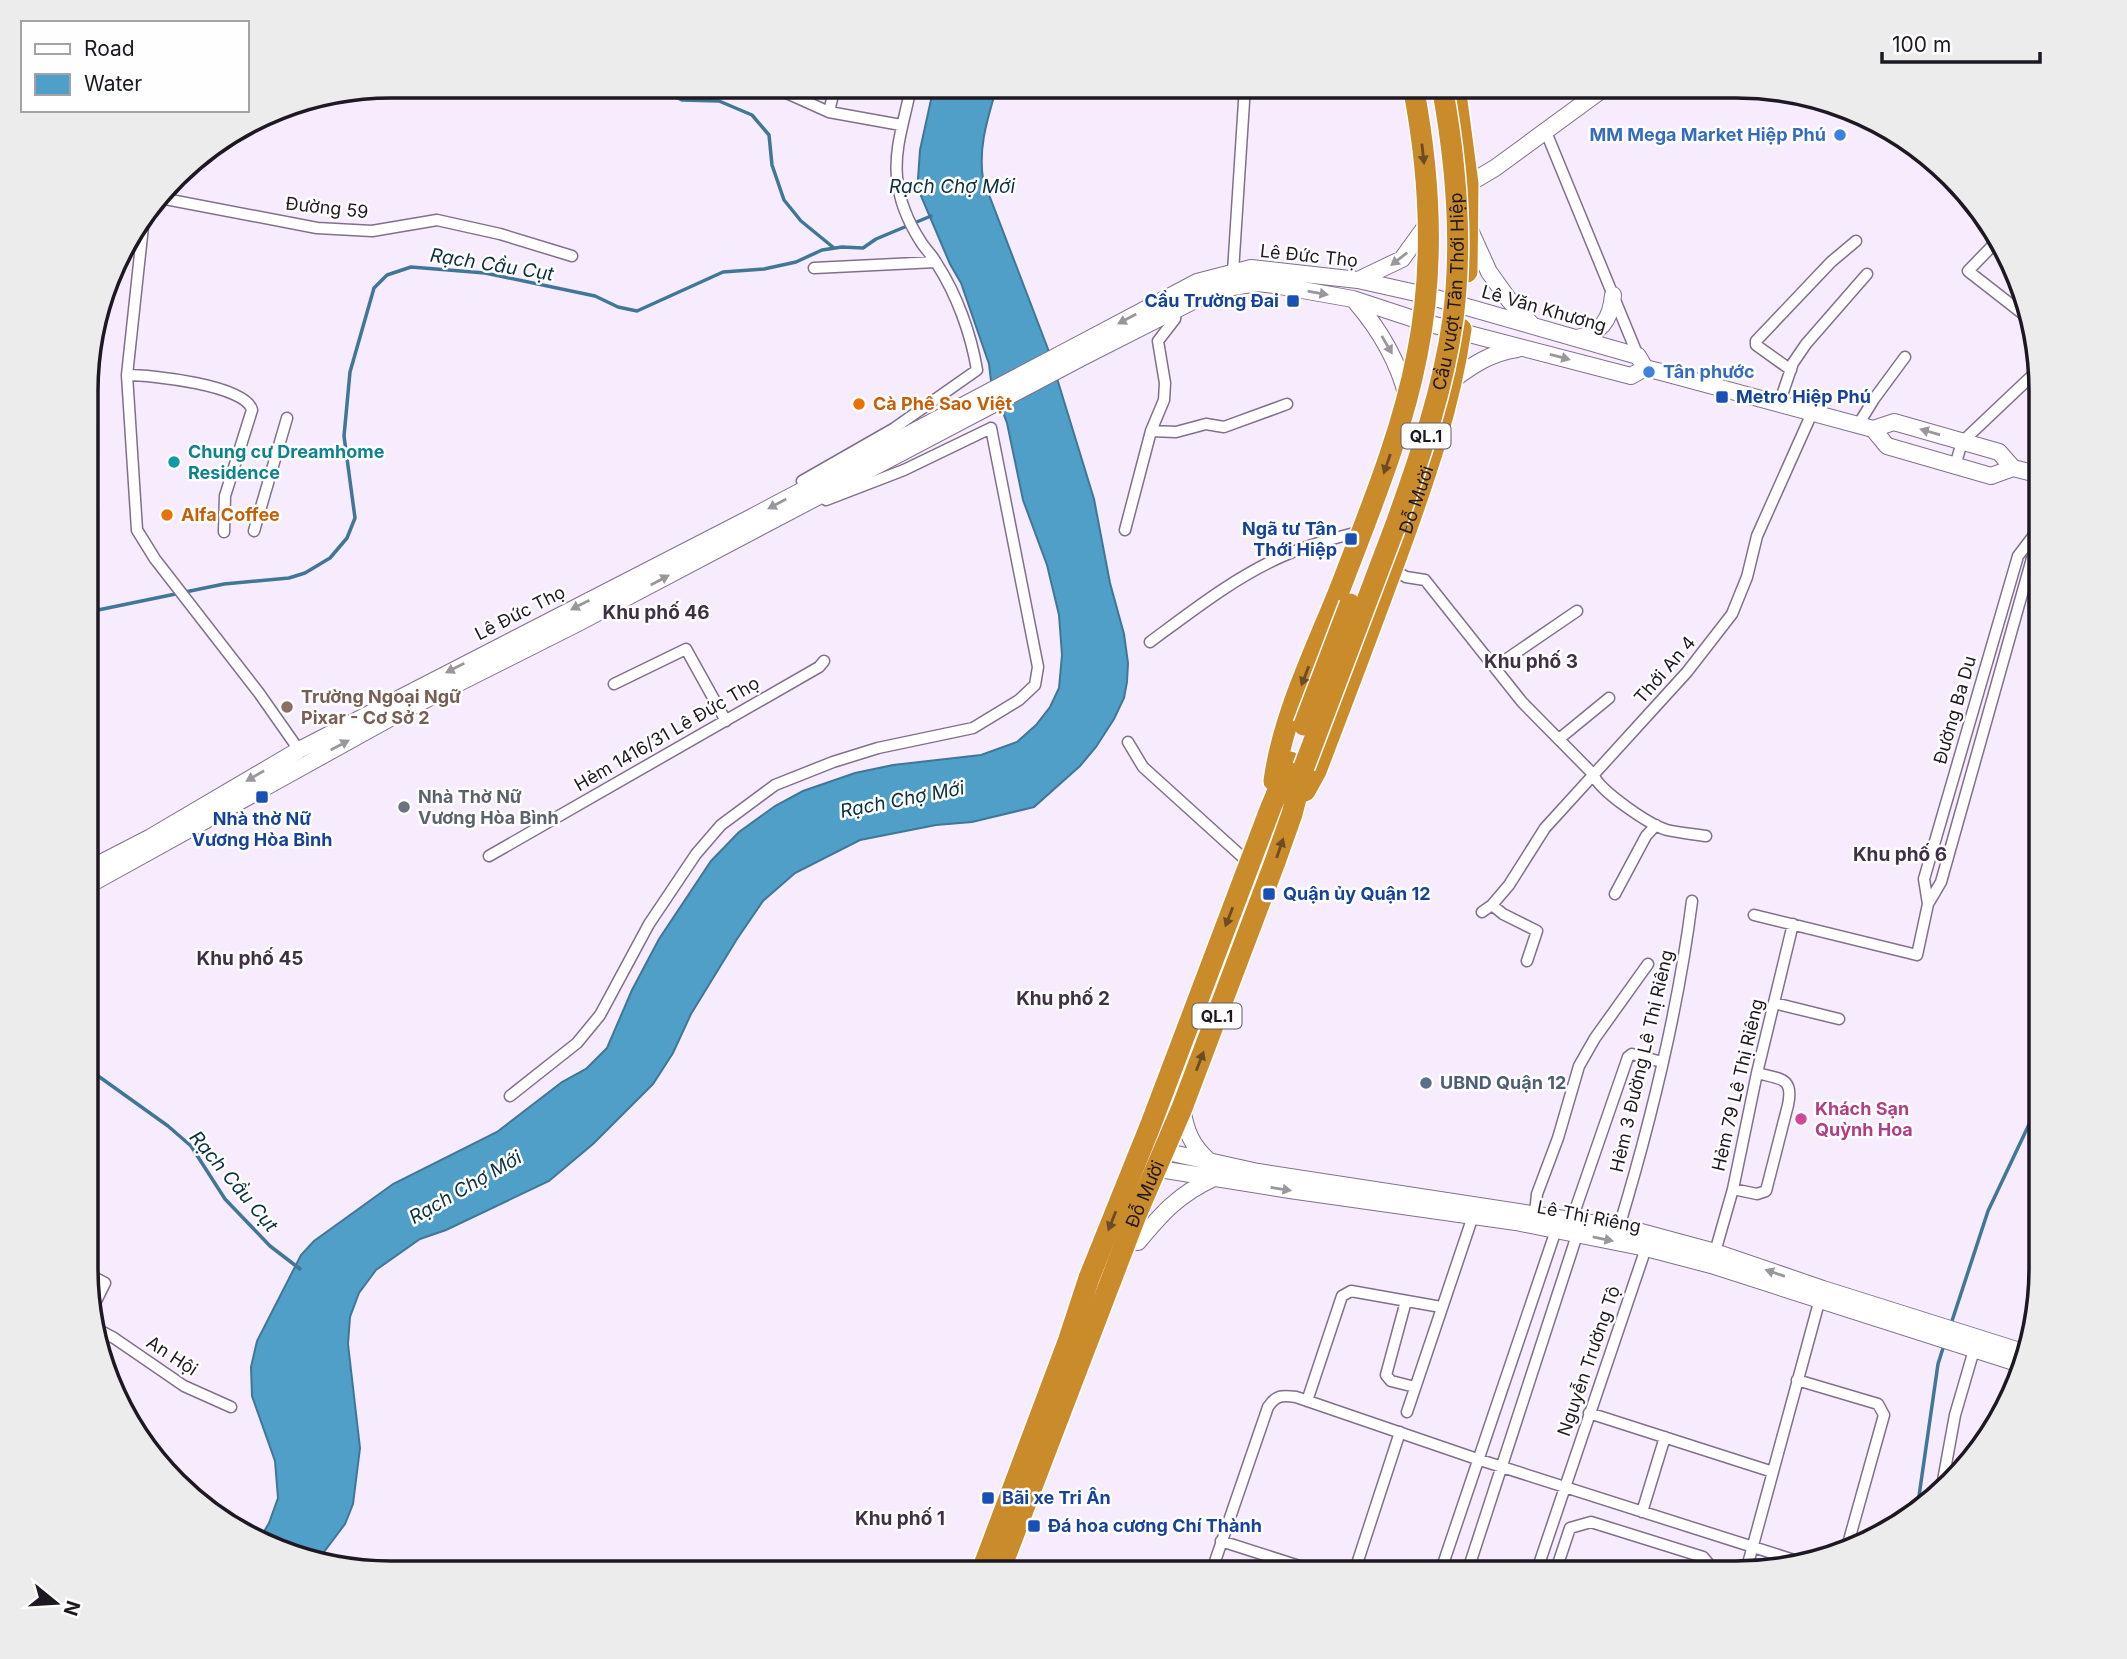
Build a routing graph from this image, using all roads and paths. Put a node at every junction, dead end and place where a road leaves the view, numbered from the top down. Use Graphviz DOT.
graph roads {
  1 [pos="798,98"];
  2 [pos="832,98"];
  3 [pos="908,98"];
  4 [pos="1244,98"];
  5 [pos="1415,98"];
  6 [pos="1431,98"];
  7 [pos="1444,98"];
  8 [pos="1457,98"];
  9 [pos="1591,98"];
  10 [pos="829,112"];
  11 [pos="901,125"];
  12 [pos="1546,132"];
  13 [pos="1468,184"];
  14 [pos="169,200"];
  15 [pos="1428,223"];
  16 [pos="1469,227"];
  17 [pos="142,236"];
  18 [pos="1856,241"];
  19 [pos="1992,247"];
  20 [pos="572,256"];
  21 [pos="936,262"];
  22 [pos="1427,267"];
  23 [pos="814,268"];
  24 [pos="1467,271"];
  25 [pos="1867,274"];
  26 [pos="1233,279"];
  27 [pos="1358,280"];
  28 [pos="1425,295"];
  29 [pos="1613,295"];
  30 [pos="1353,299"];
  31 [pos="1464,306"];
  32 [pos="1176,309"];
  33 [pos="2017,309"];
  34 [pos="1423,321"];
  35 [pos="1535,327"];
  36 [pos="1461,332"];
  37 [pos="1574,339"];
  38 [pos="1524,348"];
  39 [pos="1081,351"];
  40 [pos="1417,357"];
  41 [pos="1905,357"];
  42 [pos="1642,362"];
  43 [pos="1791,369"];
  44 [pos="1455,372"];
  45 [pos="127,375"];
  46 [pos="2028,378"];
  47 [pos="1407,399"];
  48 [pos="1287,404"];
  49 [pos="1779,404"];
  50 [pos="977,407"];
  51 [pos="1812,413"];
  52 [pos="287,418"];
  53 [pos="1865,427"];
  54 [pos="1150,431"];
  55 [pos="1962,442"];
  56 [pos="1955,466"];
  57 [pos="2013,468"];
  58 [pos="2029,472"];
  59 [pos="802,481"];
  60 [pos="816,498"];
  61 [pos="1125,530"];
  62 [pos="254,531"];
  63 [pos="1362,531"];
  64 [pos="224,533"];
  65 [pos="2029,542"];
  66 [pos="1392,569"];
  67 [pos="2029,569"];
  68 [pos="1577,611"];
  69 [pos="549,629"];
  70 [pos="1150,642"];
  71 [pos="824,661"];
  72 [pos="1495,667"];
  73 [pos="614,684"];
  74 [pos="1609,698"];
  75 [pos="726,721"];
  76 [pos="1559,739"];
  77 [pos="1128,742"];
  78 [pos="1963,745"];
  79 [pos="1979,745"];
  80 [pos="305,755"];
  81 [pos="1297,765"];
  82 [pos="1593,774"];
  83 [pos="1270,807"];
  84 [pos="1292,814"];
  85 [pos="1656,825"];
  86 [pos="1706,836"];
  87 [pos="489,856"];
  88 [pos="1250,863"];
  89 [pos="98,864"];
  90 [pos="98,879"];
  91 [pos="1615,894"];
  92 [pos="1692,901"];
  93 [pos="1928,904"];
  94 [pos="1492,905"];
  95 [pos="1482,912"];
  96 [pos="1754,915"];
  97 [pos="1793,924"];
  98 [pos="1527,961"];
  99 [pos="1648,964"];
  100 [pos="1774,1003"];
  101 [pos="1839,1019"];
  102 [pos="1662,1062"];
  103 [pos="1757,1073"];
  104 [pos="510,1096"];
  105 [pos="1182,1108"];
  106 [pos="1141,1148"];
  107 [pos="1160,1160"];
  108 [pos="1209,1161"];
  109 [pos="1214,1178"];
  110 [pos="1733,1189"];
  111 [pos="1535,1213"];
  112 [pos="1136,1215"];
  113 [pos="1473,1216"];
  114 [pos="1574,1227"];
  115 [pos="1619,1227"];
  116 [pos="1556,1230"];
  117 [pos="1138,1242"];
  118 [pos="1646,1248"];
  119 [pos="1715,1252"];
  120 [pos="1089,1278"];
  121 [pos="99,1280"];
  122 [pos="100,1294"];
  123 [pos="1821,1295"];
  124 [pos="1406,1301"];
  125 [pos="1441,1307"];
  126 [pos="106,1334"];
  127 [pos="1967,1343"];
  128 [pos="2017,1351"];
  129 [pos="2013,1361"];
  130 [pos="1797,1380"];
  131 [pos="1415,1387"];
  132 [pos="1307,1401"];
  133 [pos="231,1407"];
  134 [pos="1407,1412"];
  135 [pos="1589,1413"];
  136 [pos="1400,1432"];
  137 [pos="1665,1437"];
  138 [pos="1478,1459"];
  139 [pos="1502,1467"];
  140 [pos="1773,1472"];
  141 [pos="1944,1474"];
  142 [pos="1565,1487"];
  143 [pos="1642,1512"];
  144 [pos="1850,1538"];
  145 [pos="1222,1541"];
  146 [pos="1753,1548"];
  147 [pos="1783,1557"];
  148 [pos="1749,1560"];
  149 [pos="972,1561"];
  150 [pos="986,1561"];
  151 [pos="1004,1561"];
  152 [pos="1017,1561"];
  153 [pos="1215,1561"];
  154 [pos="1284,1561"];
  155 [pos="1358,1561"];
  156 [pos="1444,1561"];
  157 [pos="1471,1561"];
  158 [pos="1540,1561"];
  159 [pos="1559,1561"];
  160 [pos="1706,1561"];
  1 -- 10 [label="street"];
  2 -- 10 [label="street"];
  3 -- 11 [label="street"];
  4 -- 26 [label="street"];
  5 -- 15 [label="highway, Đỗ Mười / QL.1, one-way"];
  6 -- 81 [label="highway, Cầu vượt Tân Thới Hiệp / QL.1, bridge"];
  7 -- 81 [label="highway, Cầu vượt Tân Thới Hiệp / QL.1, bridge"];
  8 -- 13 [label="highway, Đỗ Mười / QL.1"];
  9 -- 12 [label="main road"];
  10 -- 11 [label="street"];
  11 -- 21 [label="street"];
  12 -- 13 [label="main road"];
  12 -- 29 [label="street"];
  13 -- 16 [label="highway, Đỗ Mười / QL.1"];
  14 -- 20 [label="street, Đường 59"];
  15 -- 22 [label="highway, Đỗ Mười / QL.1"];
  15 -- 27 [label="main road, one-way"];
  16 -- 24 [label="highway, Đỗ Mười / QL.1"];
  16 -- 35 [label="main road"];
  17 -- 45 [label="street"];
  18 -- 43 [label="street"];
  19 -- 33 [label="street"];
  21 -- 23 [label="street"];
  21 -- 59 [label="street"];
  22 -- 24 [label="highway"];
  22 -- 28 [label="highway, Đỗ Mười / QL.1"];
  24 -- 31 [label="highway, Đỗ Mười / QL.1"];
  25 -- 43 [label="street"];
  26 -- 27 [label="main road, Lê Đức Thọ"];
  26 -- 30 [label="main road, Lê Đức Thọ, one-way"];
  26 -- 32 [label="main road, Lê Đức Thọ"];
  26 -- 39 [label="main road, Lê Đức Thọ, one-way"];
  27 -- 28 [label="main road, Lê Đức Thọ"];
  28 -- 31 [label="main road, Lê Văn Khương"];
  28 -- 34 [label="highway, Đỗ Mười / QL.1"];
  29 -- 37 [label="main road"];
  29 -- 42 [label="street"];
  30 -- 34 [label="main road, Lê Đức Thọ"];
  30 -- 47 [label="main road, one-way"];
  31 -- 35 [label="main road, Lê Văn Khương"];
  31 -- 36 [label="highway, Đỗ Mười / QL.1"];
  32 -- 39 [label="main road, Lê Đức Thọ"];
  32 -- 54 [label="street"];
  34 -- 36 [label="main road, Lê Văn Khương"];
  34 -- 40 [label="highway, Đỗ Mười / QL.1"];
  35 -- 37 [label="main road, Lê Văn Khương"];
  36 -- 38 [label="main road, Lê Văn Khương"];
  36 -- 44 [label="highway, Đỗ Mười / QL.1"];
  37 -- 42 [label="main road, Lê Văn Khương"];
  38 -- 42 [label="main road, Lê Văn Khương, one-way"];
  38 -- 44 [label="main road"];
  39 -- 50 [label="main road"];
  40 -- 44 [label="highway"];
  40 -- 47 [label="highway, Đỗ Mười / QL.1"];
  41 -- 53 [label="street"];
  42 -- 49 [label="main road, Lê Văn Khương"];
  43 -- 49 [label="street"];
  44 -- 66 [label="highway, Đỗ Mười / QL.1"];
  45 -- 64 [label="street"];
  45 -- 80 [label="street"];
  46 -- 55 [label="street"];
  47 -- 63 [label="highway, Đỗ Mười / QL.1, one-way"];
  48 -- 54 [label="street"];
  49 -- 51 [label="main road, Lê Văn Khương"];
  50 -- 60 [label="main road, Lê Đức Thọ"];
  50 -- 69 [label="main road, Lê Đức Thọ, one-way"];
  51 -- 53 [label="main road, Lê Văn Khương"];
  51 -- 82 [label="street, Thới An 4"];
  52 -- 62 [label="street"];
  55 -- 53 [label="main road, Lê Văn Khương, one-way"];
  53 -- 56 [label="main road, Lê Văn Khương"];
  54 -- 61 [label="street"];
  55 -- 56 [label="street"];
  55 -- 57 [label="main road, Lê Văn Khương"];
  56 -- 57 [label="main road, Lê Văn Khương"];
  57 -- 58 [label="main road, Lê Văn Khương"];
  69 -- 60 [label="main road, Lê Đức Thọ, one-way"];
  60 -- 104 [label="street, Lê Đức Thọ"];
  63 -- 70 [label="street"];
  63 -- 83 [label="highway, Đỗ Mười / QL.1, one-way"];
  65 -- 78 [label="street, Đường Ba Du"];
  66 -- 72 [label="street"];
  66 -- 84 [label="highway, Đỗ Mười / QL.1"];
  67 -- 79 [label="street, Đường Ba Du"];
  68 -- 72 [label="street"];
  69 -- 80 [label="main road, Lê Đức Thọ"];
  71 -- 75 [label="street, Hẻm 1416/31 Lê Đức Thọ"];
  72 -- 76 [label="street"];
  73 -- 75 [label="street"];
  74 -- 76 [label="street"];
  75 -- 87 [label="street, Hẻm 1416/31 Lê Đức Thọ"];
  76 -- 82 [label="street"];
  77 -- 88 [label="street"];
  78 -- 79 [label="street"];
  78 -- 93 [label="street, Đường Ba Du"];
  79 -- 93 [label="street, Đường Ba Du"];
  80 -- 89 [label="main road, Lê Đức Thọ, one-way"];
  80 -- 90 [label="main road, Lê Đức Thọ"];
  81 -- 83 [label="highway, Đỗ Mười / QL.1"];
  81 -- 84 [label="highway, Đỗ Mười / QL.1"];
  82 -- 85 [label="street"];
  82 -- 94 [label="street, Thới An 4"];
  83 -- 88 [label="highway, Đỗ Mười / QL.1"];
  105 -- 84 [label="highway, Đỗ Mười / QL.1, one-way"];
  85 -- 86 [label="street"];
  85 -- 91 [label="street"];
  88 -- 106 [label="highway, Đỗ Mười / QL.1, one-way"];
  92 -- 102 [label="street, Hẻm 3 Đường Lê Thị Riêng"];
  93 -- 97 [label="street, Đường Ba Du"];
  94 -- 95 [label="street, Thới An 4"];
  94 -- 98 [label="street"];
  96 -- 97 [label="street"];
  97 -- 100 [label="street, Hẻm 79 Lê Thị Riêng"];
  99 -- 111 [label="street"];
  100 -- 101 [label="street"];
  100 -- 103 [label="street, Hẻm 79 Lê Thị Riêng"];
  102 -- 114 [label="street"];
  102 -- 115 [label="street, Hẻm 3 Đường Lê Thị Riêng"];
  103 -- 110 [label="street, Hẻm 79 Lê Thị Riêng"];
  103 -- 110 [label="street"];
  105 -- 107 [label="highway, Đỗ Mười / QL.1"];
  105 -- 108 [label="main road"];
  106 -- 107 [label="main road, Lê Thị Riêng"];
  106 -- 120 [label="highway, Đỗ Mười / QL.1, one-way"];
  107 -- 108 [label="main road, Lê Thị Riêng"];
  107 -- 109 [label="main road, Lê Thị Riêng"];
  107 -- 112 [label="highway, Đỗ Mười / QL.1"];
  108 -- 111 [label="main road, Lê Thị Riêng"];
  109 -- 113 [label="main road, Lê Thị Riêng, one-way"];
  109 -- 117 [label="main road"];
  110 -- 119 [label="street, Hẻm 79 Lê Thị Riêng"];
  111 -- 114 [label="main road, Lê Thị Riêng"];
  112 -- 117 [label="highway, QL.1"];
  112 -- 151 [label="highway, Đỗ Mười / QL.1"];
  113 -- 116 [label="main road, Lê Thị Riêng"];
  113 -- 125 [label="street"];
  114 -- 115 [label="main road, Lê Thị Riêng"];
  114 -- 116 [label="main road, Lê Thị Riêng"];
  114 -- 118 [label="main road, Lê Thị Riêng, one-way"];
  114 -- 139 [label="street"];
  115 -- 119 [label="main road, Lê Thị Riêng"];
  116 -- 138 [label="street"];
  117 -- 152 [label="highway, Đỗ Mười / QL.1"];
  118 -- 123 [label="main road, Lê Thị Riêng"];
  118 -- 135 [label="street, Nguyễn Trường Tộ"];
  123 -- 119 [label="main road, Lê Thị Riêng, one-way"];
  120 -- 149 [label="highway, Đỗ Mười / QL.1"];
  120 -- 150 [label="highway, Đỗ Mười / QL.1"];
  121 -- 122 [label="street"];
  123 -- 127 [label="main road, Lê Thị Riêng"];
  123 -- 130 [label="street"];
  124 -- 125 [label="street"];
  124 -- 131 [label="street"];
  124 -- 132 [label="street"];
  125 -- 131 [label="street"];
  126 -- 133 [label="street, An Hội"];
  127 -- 128 [label="main road, Lê Thị Riêng"];
  127 -- 129 [label="main road, Lê Thị Riêng"];
  127 -- 141 [label="street"];
  130 -- 140 [label="street"];
  130 -- 144 [label="street"];
  131 -- 134 [label="street"];
  132 -- 136 [label="street"];
  132 -- 145 [label="street"];
  135 -- 137 [label="street"];
  135 -- 142 [label="street, Nguyễn Trường Tộ"];
  136 -- 138 [label="street"];
  136 -- 155 [label="street"];
  137 -- 140 [label="street"];
  137 -- 143 [label="street"];
  138 -- 139 [label="street"];
  138 -- 156 [label="street"];
  139 -- 142 [label="street"];
  139 -- 157 [label="street"];
  140 -- 146 [label="street"];
  142 -- 143 [label="street"];
  142 -- 158 [label="street, Nguyễn Trường Tộ"];
  143 -- 146 [label="street"];
  145 -- 153 [label="street"];
  145 -- 154 [label="street"];
  146 -- 147 [label="street"];
  146 -- 148 [label="street"];
  159 -- 160 [label="street"];
}
